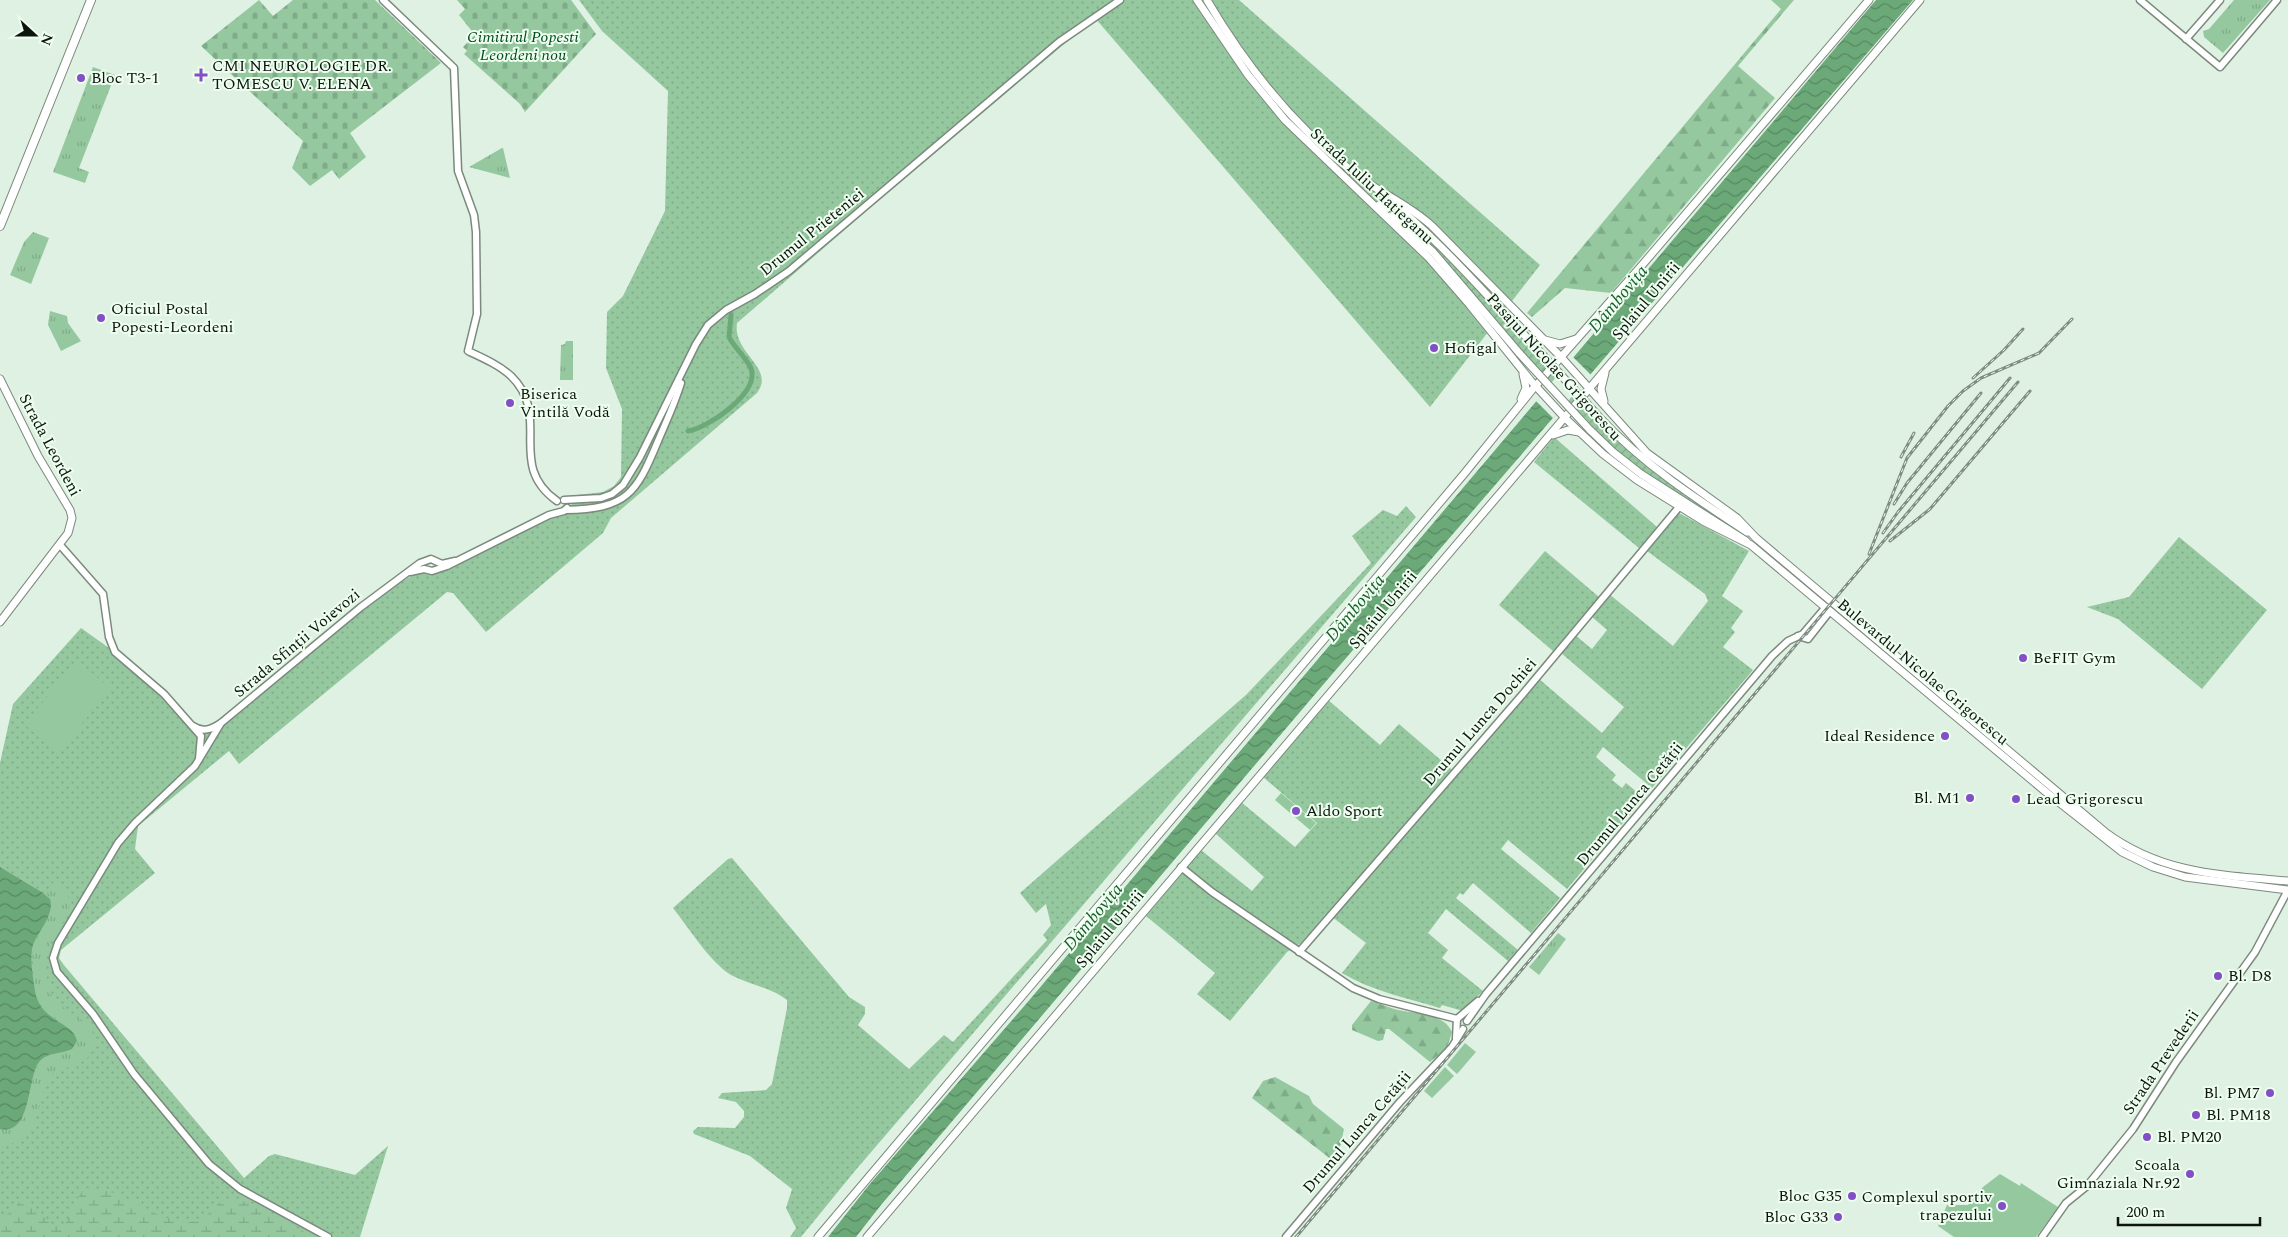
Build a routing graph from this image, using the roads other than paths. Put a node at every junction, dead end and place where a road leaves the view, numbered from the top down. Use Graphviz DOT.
graph roads {
  1 [pos="92,0"];
  2 [pos="383,0"];
  3 [pos="1120,0"];
  4 [pos="1197,0"];
  5 [pos="1207,0"];
  6 [pos="1869,0"];
  7 [pos="1920,0"];
  8 [pos="2140,0"];
  9 [pos="2220,0"];
  10 [pos="2277,0"];
  11 [pos="2186,39"];
  12 [pos="1361,179"];
  13 [pos="1356,186"];
  14 [pos="0,226"];
  15 [pos="1578,338"];
  16 [pos="1542,339"];
  17 [pos="1561,357"];
  18 [pos="686,365"];
  19 [pos="1519,367"];
  20 [pos="1607,369"];
  21 [pos="0,379"];
  22 [pos="1536,386"];
  23 [pos="1590,389"];
  24 [pos="1608,411"];
  25 [pos="1512,415"];
  26 [pos="1565,418"];
  27 [pos="1582,434"];
  28 [pos="1549,438"];
  29 [pos="558,502"];
  30 [pos="1678,507"];
  31 [pos="562,511"];
  32 [pos="549,515"];
  33 [pos="1756,538"];
  34 [pos="60,545"];
  35 [pos="1751,545"];
  36 [pos="427,560"];
  37 [pos="436,561"];
  38 [pos="455,561"];
  39 [pos="427,570"];
  40 [pos="435,570"];
  41 [pos="403,575"];
  42 [pos="1828,609"];
  43 [pos="0,622"];
  44 [pos="1798,636"];
  45 [pos="221,723"];
  46 [pos="204,733"];
  47 [pos="213,738"];
  48 [pos="1989,740"];
  49 [pos="198,763"];
  50 [pos="2141,858"];
  51 [pos="1181,867"];
  52 [pos="2288,881"];
  53 [pos="2288,890"];
  54 [pos="1299,952"];
  55 [pos="1486,994"];
  56 [pos="1459,1023"];
  57 [pos="328,1237"];
  58 [pos="818,1237"];
  59 [pos="867,1237"];
  60 [pos="1286,1237"];
  61 [pos="2042,1237"];
  1 -- 14 [label="main road"];
  2 -- 29 [label="street"];
  3 -- 18 [label="street, Drumul Prieteniei"];
  4 -- 13 [label="main road, Strada Iuliu Hațieganu"];
  5 -- 12 [label="main road, Strada Iuliu Hațieganu"];
  6 -- 15 [label="main road, Splaiul Unirii"];
  7 -- 20 [label="main road, Splaiul Unirii"];
  8 -- 11 [label="street"];
  9 -- 11 [label="street"];
  10 -- 11 [label="street"];
  12 -- 16 [label="main road, Strada Iuliu Hațieganu"];
  12 -- 33 [label="main road, Pasajul Nicolae Grigorescu, bridge"];
  13 -- 19 [label="main road, Strada Iuliu Hațieganu"];
  13 -- 35 [label="main road, Pasajul Nicolae Grigorescu, bridge"];
  15 -- 16 [label="main road"];
  15 -- 17 [label="main road, Splaiul Unirii"];
  16 -- 17 [label="main road, Strada Iuliu Hațieganu"];
  17 -- 22 [label="main road, Splaiul Unirii"];
  17 -- 23 [label="main road, Strada Iuliu Hațieganu"];
  18 -- 29 [label="street, Drumul Prieteniei"];
  18 -- 31 [label="street"];
  19 -- 22 [label="main road, Strada Iuliu Hațieganu"];
  19 -- 25 [label="main road"];
  20 -- 23 [label="main road, Splaiul Unirii"];
  20 -- 24 [label="main road"];
  21 -- 34 [label="main road, Strada Leordeni"];
  22 -- 25 [label="main road, Splaiul Unirii"];
  22 -- 26 [label="main road, Strada Iuliu Hațieganu"];
  23 -- 24 [label="main road, Bulevardul Nicolae Grigorescu"];
  23 -- 26 [label="main road, Splaiul Unirii"];
  24 -- 33 [label="main road, Bulevardul Nicolae Grigorescu"];
  25 -- 58 [label="main road, Splaiul Unirii"];
  26 -- 27 [label="main road, Bulevardul Nicolae Grigorescu"];
  26 -- 28 [label="main road, Splaiul Unirii"];
  27 -- 28 [label="main road"];
  27 -- 30 [label="main road, Bulevardul Nicolae Grigorescu"];
  28 -- 51 [label="main road, Splaiul Unirii"];
  29 -- 31 [label="street"];
  29 -- 31 [label="street"];
  29 -- 32 [label="street"];
  30 -- 35 [label="main road, Bulevardul Nicolae Grigorescu"];
  30 -- 54 [label="street, Drumul Lunca Dochiei"];
  31 -- 32 [label="street"];
  32 -- 38 [label="street"];
  33 -- 48 [label="main road, Bulevardul Nicolae Grigorescu"];
  34 -- 43 [label="main road, Strada Leordeni"];
  34 -- 46 [label="street"];
  35 -- 42 [label="main road, Bulevardul Nicolae Grigorescu"];
  36 -- 37 [label="street"];
  36 -- 39 [label="street"];
  36 -- 41 [label="street, Strada Sfinții Voievozi"];
  37 -- 38 [label="street"];
  37 -- 40 [label="street"];
  38 -- 40 [label="street"];
  39 -- 40 [label="street"];
  39 -- 41 [label="street, Strada Sfinții Voievozi"];
  41 -- 45 [label="street, Strada Sfinții Voievozi"];
  42 -- 44 [label="street, Drumul Lunca Cetății"];
  42 -- 44 [label="street"];
  42 -- 48 [label="main road, Bulevardul Nicolae Grigorescu"];
  44 -- 55 [label="street, Drumul Lunca Cetății"];
  45 -- 46 [label="street, Strada Sfinții Voievozi"];
  45 -- 47 [label="street"];
  46 -- 47 [label="street"];
  46 -- 47 [label="street"];
  46 -- 49 [label="street"];
  47 -- 49 [label="street"];
  48 -- 50 [label="main road, Bulevardul Nicolae Grigorescu"];
  49 -- 57 [label="street"];
  50 -- 52 [label="main road, Bulevardul Nicolae Grigorescu"];
  50 -- 53 [label="main road, Bulevardul Nicolae Grigorescu"];
  51 -- 54 [label="street"];
  51 -- 59 [label="main road, Splaiul Unirii"];
  53 -- 61 [label="street, Strada Prevederii"];
  54 -- 56 [label="street"];
  55 -- 56 [label="street, Drumul Lunca Cetății"];
  55 -- 56 [label="street, Drumul Lunca Cetății"];
  56 -- 60 [label="street, Drumul Lunca Cetății"];
}
